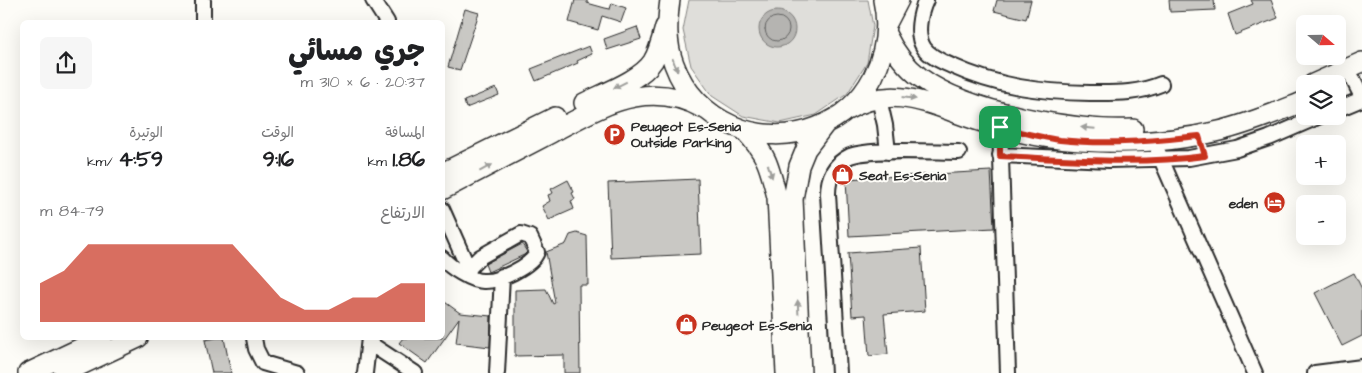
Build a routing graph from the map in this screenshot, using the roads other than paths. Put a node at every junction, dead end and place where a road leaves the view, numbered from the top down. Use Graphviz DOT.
graph roads {
  1 [pos="203,0"];
  2 [pos="658,0"];
  3 [pos="670,0"];
  4 [pos="883,0"];
  5 [pos="899,0"];
  6 [pos="926,0"];
  7 [pos="374,1"];
  8 [pos="203,20"];
  9 [pos="386,20"];
  10 [pos="667,20"];
  11 [pos="886,30"];
  12 [pos="1362,62"];
  13 [pos="1333,75"];
  14 [pos="1351,80"];
  15 [pos="1161,84"];
  16 [pos="1296,91"];
  17 [pos="1362,98"];
  18 [pos="878,99"];
  19 [pos="1296,104"];
  20 [pos="1346,105"];
  21 [pos="845,111"];
  22 [pos="712,115"];
  23 [pos="825,124"];
  24 [pos="1244,124"];
  25 [pos="1298,125"];
  26 [pos="1000,127"];
  27 [pos="745,131"];
  28 [pos="1199,136"];
  29 [pos="1155,141"];
  30 [pos="1252,144"];
  31 [pos="888,152"];
  32 [pos="959,152"];
  33 [pos="1109,152"];
  34 [pos="1000,156"];
  35 [pos="1205,156"];
  36 [pos="1160,160"];
  37 [pos="445,172"];
  38 [pos="445,188"];
  39 [pos="445,217"];
  40 [pos="445,261"];
  41 [pos="466,272"];
  42 [pos="502,276"];
  43 [pos="100,340"];
  44 [pos="133,340"];
  45 [pos="254,340"];
  46 [pos="369,340"];
  47 [pos="73,366"];
  48 [pos="1362,367"];
  49 [pos="28,373"];
  50 [pos="297,373"];
  51 [pos="364,373"];
  52 [pos="416,373"];
  53 [pos="497,373"];
  54 [pos="786,373"];
  55 [pos="801,373"];
  56 [pos="839,373"];
  57 [pos="1008,373"];
  58 [pos="1255,373"];
  59 [pos="1315,373"];
  1 -- 8 [label="lane"];
  2 -- 10 [label="main road"];
  3 -- 10 [label="main road"];
  4 -- 11 [label="main road"];
  5 -- 11 [label="main road"];
  6 -- 15 [label="lane"];
  7 -- 9 [label="lane"];
  10 -- 22 [label="main road, one-way"];
  10 -- 37 [label="main road, one-way"];
  16 -- 11 [label="main road, one-way"];
  11 -- 21 [label="main road"];
  12 -- 13 [label="main road"];
  14 -- 17 [label="lane"];
  17 -- 20 [label="lane"];
  18 -- 21 [label="main road"];
  18 -- 26 [label="main road, one-way"];
  18 -- 31 [label="lane"];
  19 -- 24 [label="main road"];
  21 -- 23 [label="main road"];
  22 -- 27 [label="main road"];
  38 -- 22 [label="main road, one-way"];
  23 -- 27 [label="main road"];
  55 -- 23 [label="main road, one-way"];
  24 -- 28 [label="main road"];
  24 -- 30 [label="lane"];
  25 -- 30 [label="lane"];
  26 -- 33 [label="main road"];
  26 -- 34 [label="lane"];
  27 -- 54 [label="main road, one-way"];
  28 -- 29 [label="main road"];
  28 -- 35 [label="lane"];
  29 -- 33 [label="main road"];
  29 -- 36 [label="lane"];
  30 -- 35 [label="lane"];
  31 -- 32 [label="lane"];
  31 -- 56 [label="lane"];
  33 -- 34 [label="lane"];
  33 -- 36 [label="lane"];
  34 -- 57 [label="lane"];
  35 -- 36 [label="lane"];
  36 -- 58 [label="lane"];
  39 -- 41 [label="lane"];
  40 -- 41 [label="lane"];
  41 -- 42 [label="lane"];
  41 -- 42 [label="lane"];
  42 -- 53 [label="lane"];
  43 -- 47 [label="main road"];
  44 -- 47 [label="main road"];
  45 -- 50 [label="lane"];
  46 -- 51 [label="lane"];
  46 -- 52 [label="lane"];
  47 -- 49 [label="main road"];
  48 -- 59 [label="lane"];
}
